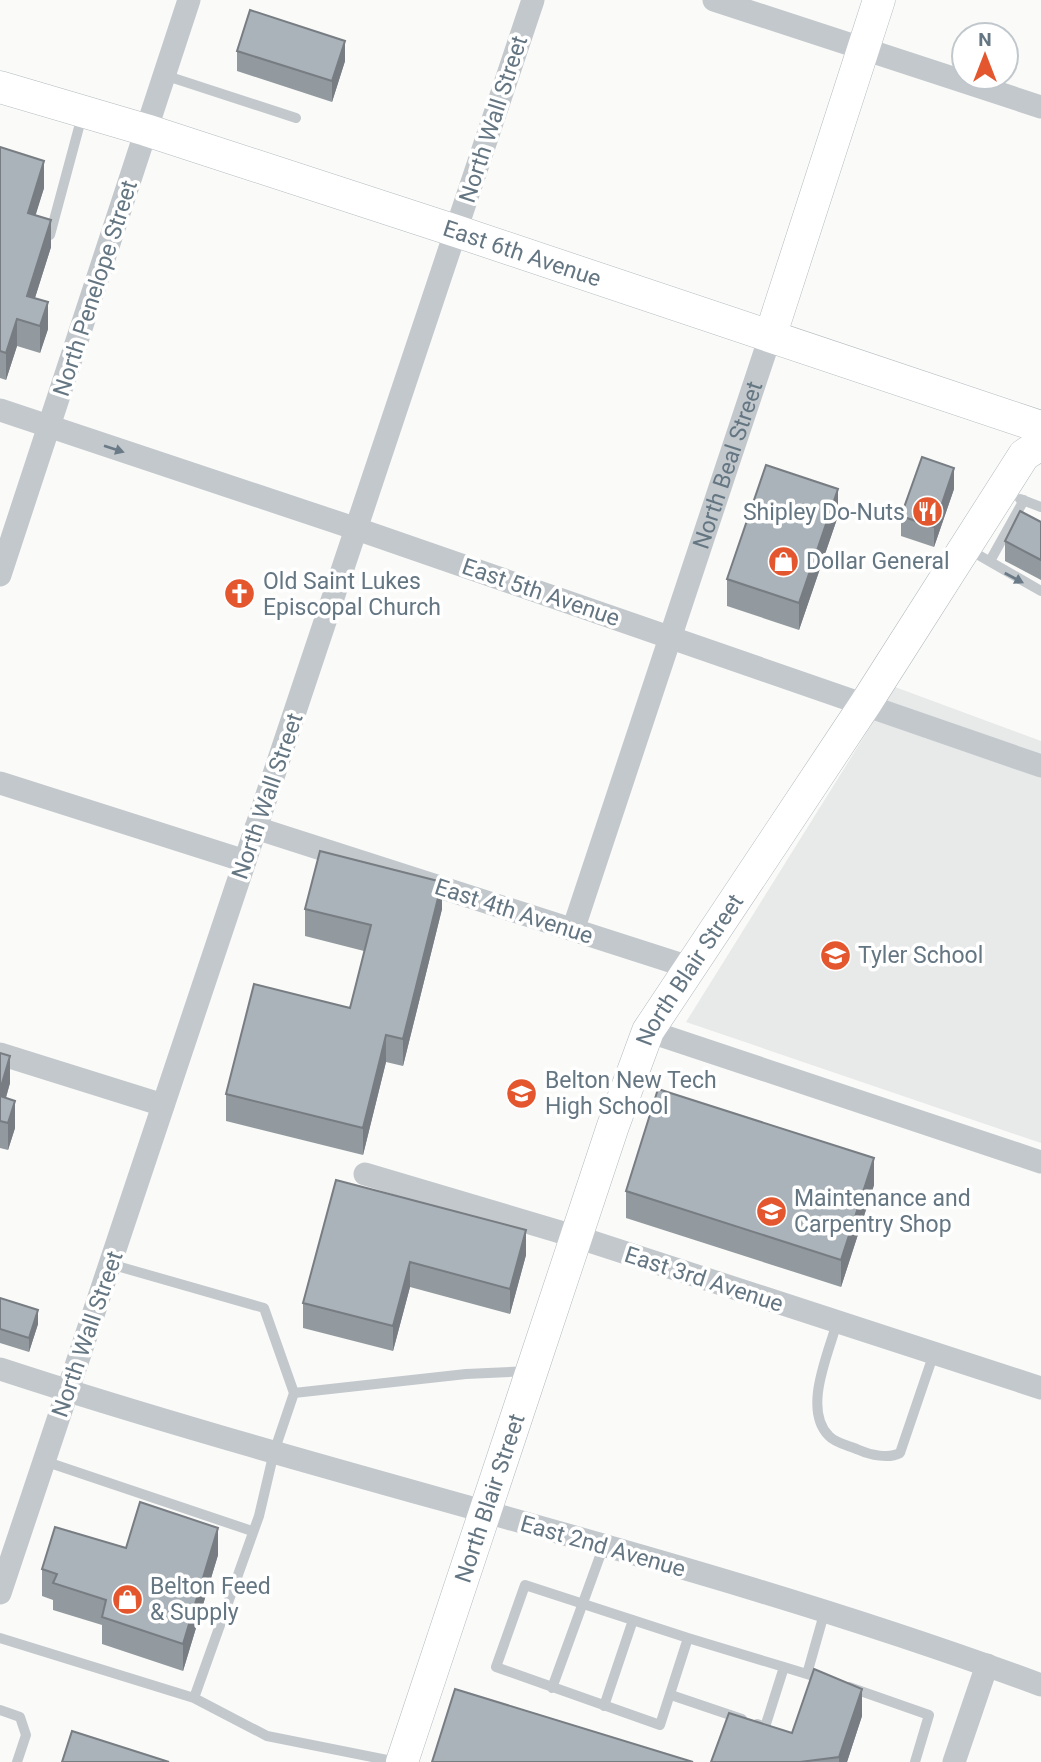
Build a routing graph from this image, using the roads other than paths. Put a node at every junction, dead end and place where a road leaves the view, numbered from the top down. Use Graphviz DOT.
graph roads {
  1 [pos="189,0"];
  2 [pos="533,0"];
  3 [pos="714,0"];
  4 [pos="879,0"];
  5 [pos="864,48"];
  6 [pos="164,75"];
  7 [pos="0,87"];
  8 [pos="1041,107"];
  9 [pos="83,111"];
  10 [pos="296,118"];
  11 [pos="146,130"];
  12 [pos="456,231"];
  13 [pos="50,235"];
  14 [pos="771,334"];
  15 [pos="0,410"];
  16 [pos="49,428"];
  17 [pos="1041,428"];
  18 [pos="1041,444"];
  19 [pos="1013,496"];
  20 [pos="1041,507"];
  21 [pos="357,529"];
  22 [pos="977,554"];
  23 [pos="1,569"];
  24 [pos="1041,591"];
  25 [pos="671,636"];
  26 [pos="866,703"];
  27 [pos="1041,766"];
  28 [pos="0,783"];
  29 [pos="256,828"];
  30 [pos="245,862"];
  31 [pos="573,930"];
  32 [pos="692,968"];
  33 [pos="648,1031"];
  34 [pos="0,1054"];
  35 [pos="163,1105"];
  36 [pos="1041,1162"];
  37 [pos="365,1174"];
  38 [pos="577,1237"];
  39 [pos="110,1264"];
  40 [pos="837,1322"];
  41 [pos="934,1353"];
  42 [pos="0,1369"];
  43 [pos="533,1371"];
  44 [pos="1041,1388"];
  45 [pos="68,1391"];
  46 [pos="294,1392"];
  47 [pos="274,1452"];
  48 [pos="44,1461"];
  49 [pos="486,1513"];
  50 [pos="252,1531"];
  51 [pos="604,1545"];
  52 [pos="0,1592"];
  53 [pos="582,1604"];
  54 [pos="824,1614"];
  55 [pos="633,1620"];
  56 [pos="0,1638"];
  57 [pos="688,1638"];
  58 [pos="986,1665"];
  59 [pos="783,1667"];
  60 [pos="807,1674"];
  61 [pos="831,1682"];
  62 [pos="842,1685"];
  63 [pos="1041,1685"];
  64 [pos="552,1688"];
  65 [pos="671,1695"];
  66 [pos="194,1698"];
  67 [pos="604,1706"];
  68 [pos="0,1710"];
  69 [pos="17,1762"];
  70 [pos="399,1762"];
  71 [pos="915,1762"];
  72 [pos="954,1762"];
  1 -- 6 [label="street, North Penelope Street"];
  2 -- 12 [label="street, North Wall Street"];
  3 -- 5 [label="street"];
  4 -- 5 [label="street, North Beal Street"];
  5 -- 8 [label="street"];
  5 -- 14 [label="street, North Beal Street"];
  6 -- 10 [label="lane"];
  6 -- 11 [label="street, North Penelope Street"];
  7 -- 9 [label="street, East 6th Avenue"];
  9 -- 11 [label="street, East 6th Avenue"];
  9 -- 13 [label="lane"];
  11 -- 12 [label="street, East 6th Avenue"];
  11 -- 16 [label="street, North Penelope Street"];
  12 -- 14 [label="street, East 6th Avenue"];
  12 -- 21 [label="street, North Wall Street"];
  14 -- 17 [label="street, East 6th Avenue"];
  14 -- 25 [label="street, North Beal Street"];
  15 -- 16 [label="street, East 5th Avenue"];
  16 -- 21 [label="street, East 5th Avenue, one-way"];
  16 -- 23 [label="street, North Penelope Street"];
  18 -- 19 [label="street, North Blair Street"];
  19 -- 20 [label="lane"];
  19 -- 22 [label="street, North Blair Street"];
  21 -- 25 [label="street, East 5th Avenue"];
  21 -- 29 [label="street, North Wall Street"];
  22 -- 24 [label="lane, one-way"];
  22 -- 26 [label="street, North Blair Street"];
  25 -- 26 [label="street, East 5th Avenue"];
  25 -- 31 [label="street, North Beal Street"];
  26 -- 27 [label="street, East 5th Avenue"];
  26 -- 32 [label="street, North Blair Street"];
  28 -- 30 [label="street"];
  29 -- 30 [label="street, North Wall Street"];
  29 -- 31 [label="street, East 4th Avenue"];
  30 -- 35 [label="street, North Wall Street"];
  31 -- 32 [label="street, East 4th Avenue"];
  32 -- 33 [label="street, North Blair Street"];
  33 -- 36 [label="street"];
  33 -- 38 [label="street, North Blair Street"];
  34 -- 35 [label="street"];
  35 -- 39 [label="street, North Wall Street"];
  37 -- 38 [label="street, East 3rd Avenue"];
  38 -- 40 [label="street, East 3rd Avenue"];
  38 -- 43 [label="street, North Blair Street"];
  39 -- 45 [label="street, North Wall Street"];
  39 -- 46 [label="lane"];
  40 -- 41 [label="street, East 3rd Avenue"];
  40 -- 41 [label="lane"];
  41 -- 44 [label="street, East 3rd Avenue"];
  42 -- 45 [label="street, East 2nd Avenue"];
  43 -- 46 [label="lane"];
  43 -- 49 [label="street, North Blair Street"];
  45 -- 47 [label="street, East 2nd Avenue"];
  45 -- 48 [label="street, North Wall Street"];
  46 -- 47 [label="lane"];
  47 -- 49 [label="street, East 2nd Avenue"];
  47 -- 50 [label="lane"];
  48 -- 50 [label="lane"];
  48 -- 52 [label="street, North Wall Street"];
  49 -- 51 [label="street, East 2nd Avenue"];
  49 -- 70 [label="street, North Blair Street"];
  50 -- 66 [label="lane"];
  51 -- 53 [label="lane"];
  51 -- 54 [label="street, East 2nd Avenue"];
  53 -- 55 [label="lane"];
  53 -- 64 [label="lane"];
  53 -- 64 [label="lane"];
  54 -- 58 [label="street, East 2nd Avenue"];
  54 -- 60 [label="lane"];
  55 -- 57 [label="lane"];
  55 -- 67 [label="lane"];
  56 -- 66 [label="lane"];
  57 -- 59 [label="lane"];
  57 -- 65 [label="lane"];
  58 -- 63 [label="street, East 2nd Avenue"];
  58 -- 72 [label="street"];
  59 -- 60 [label="lane"];
  59 -- 65 [label="lane"];
  60 -- 61 [label="lane"];
  62 -- 71 [label="lane"];
  64 -- 67 [label="lane"];
  65 -- 67 [label="lane"];
  66 -- 70 [label="lane"];
  68 -- 69 [label="lane"];
}
